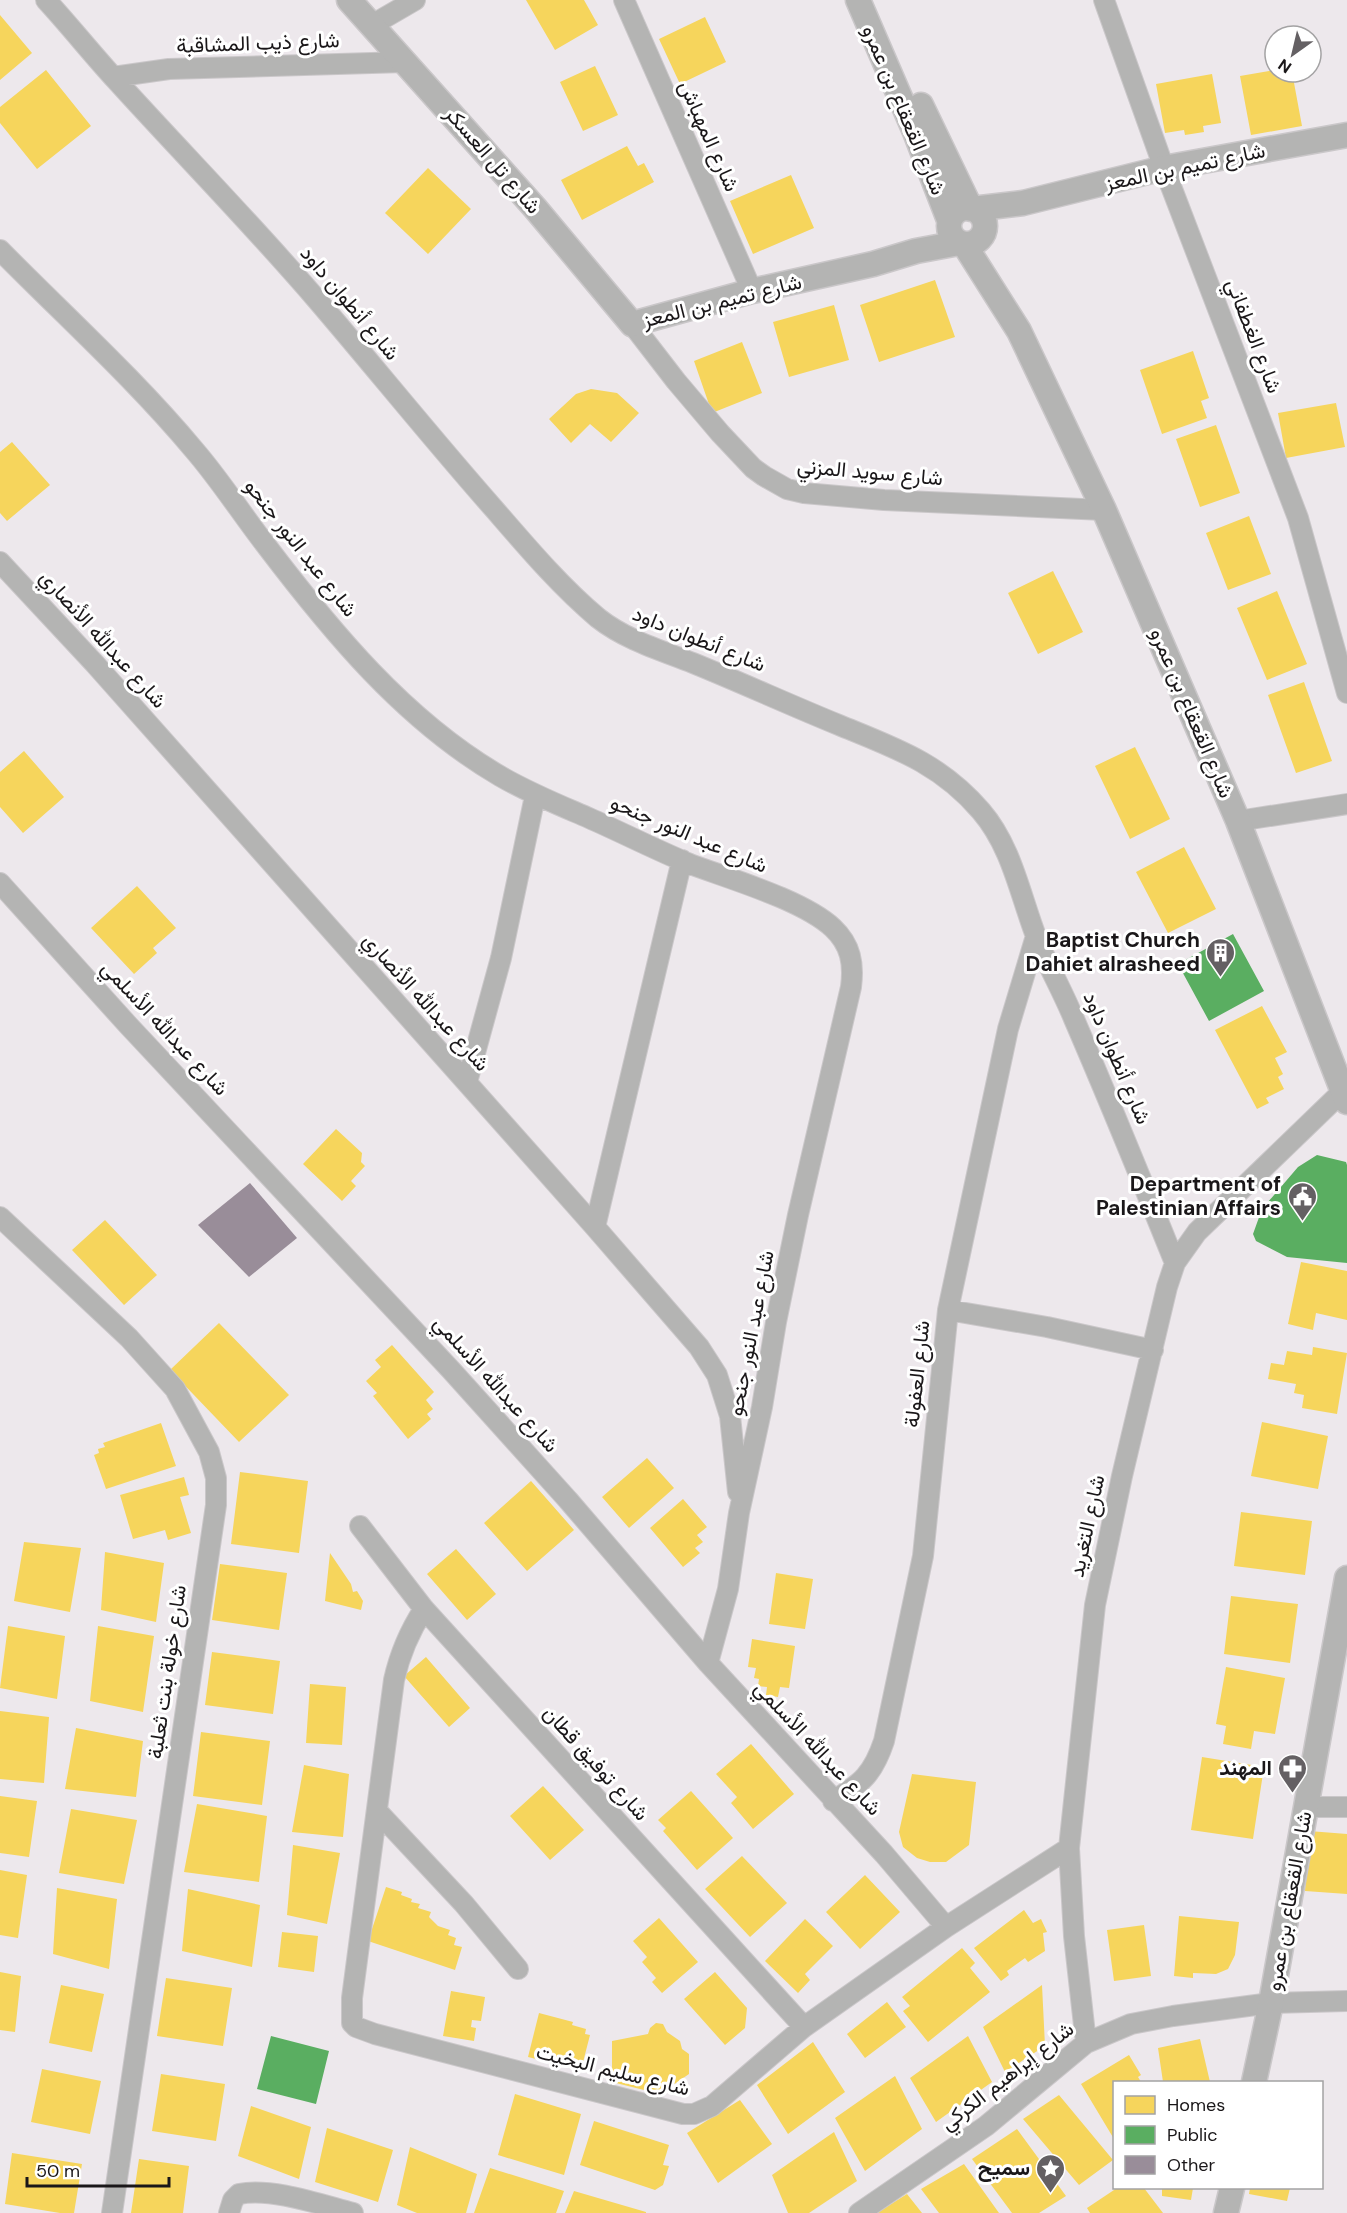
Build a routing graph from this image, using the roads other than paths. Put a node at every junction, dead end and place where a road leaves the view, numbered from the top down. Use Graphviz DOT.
graph roads {
  1 [pos="46,0"];
  2 [pos="349,0"];
  3 [pos="415,0"];
  4 [pos="624,0"];
  5 [pos="858,0"];
  6 [pos="872,0"];
  7 [pos="1104,0"];
  8 [pos="372,25"];
  9 [pos="405,62"];
  10 [pos="113,77"];
  11 [pos="1347,135"];
  12 [pos="1164,168"];
  13 [pos="966,227"];
  14 [pos="0,250"];
  15 [pos="752,291"];
  16 [pos="632,324"];
  17 [pos="1104,510"];
  18 [pos="0,562"];
  19 [pos="1347,693"];
  20 [pos="535,796"];
  21 [pos="1347,804"];
  22 [pos="1238,820"];
  23 [pos="682,860"];
  24 [pos="0,883"];
  25 [pos="1036,936"];
  26 [pos="467,1082"];
  27 [pos="1344,1097"];
  28 [pos="0,1217"];
  29 [pos="595,1227"];
  30 [pos="1175,1263"];
  31 [pos="948,1310"];
  32 [pos="1153,1350"];
  33 [pos="739,1513"];
  34 [pos="360,1526"];
  35 [pos="1347,1578"];
  36 [pos="424,1610"];
  37 [pos="708,1663"];
  38 [pos="833,1801"];
  39 [pos="1306,1807"];
  40 [pos="1347,1807"];
  41 [pos="378,1812"];
  42 [pos="1069,1848"];
  43 [pos="946,1927"];
  44 [pos="518,1969"];
  45 [pos="1347,2001"];
  46 [pos="1271,2003"];
  47 [pos="804,2027"];
  48 [pos="1086,2043"];
  49 [pos="1254,2081"];
  50 [pos="1232,2189"];
  51 [pos="112,2213"];
  52 [pos="229,2213"];
  53 [pos="353,2213"];
  54 [pos="859,2213"];
  55 [pos="1226,2213"];
  1 -- 10 [label="street, شارع أنطوان داود"];
  2 -- 8 [label="street, شارع تل العسكر"];
  3 -- 8 [label="street"];
  4 -- 15 [label="street, شارع المهباش"];
  5 -- 13 [label="street, شارع القعقاع بن عمرو"];
  6 -- 13 [label="street, شارع القعقاع بن عمرو"];
  7 -- 12 [label="street, شارع الغطفاني"];
  8 -- 9 [label="street, شارع تل العسكر"];
  9 -- 10 [label="street, شارع ذيب المشاقبة"];
  9 -- 16 [label="street, شارع تل العسكر"];
  10 -- 25 [label="street, شارع أنطوان داود"];
  11 -- 12 [label="street, شارع تميم بن المعز"];
  12 -- 13 [label="street, شارع تميم بن المعز"];
  12 -- 19 [label="street, شارع الغطفاني"];
  13 -- 15 [label="street, شارع تميم بن المعز"];
  13 -- 17 [label="street, شارع القعقاع بن عمرو"];
  14 -- 20 [label="street, شارع عبد النور جنحو"];
  15 -- 16 [label="street, شارع تميم بن المعز"];
  16 -- 17 [label="street, شارع سويد المزني"];
  17 -- 22 [label="street, شارع القعقاع بن عمرو"];
  18 -- 26 [label="street, شارع عبدالله الأنصاري"];
  20 -- 23 [label="street, شارع عبد النور جنحو"];
  20 -- 26 [label="street"];
  21 -- 22 [label="street"];
  22 -- 27 [label="street, شارع القعقاع بن عمرو"];
  23 -- 29 [label="street"];
  23 -- 33 [label="street, شارع عبد النور جنحو"];
  24 -- 37 [label="street, شارع عبدالله الأسلمي"];
  25 -- 30 [label="street, شارع أنطوان داود"];
  25 -- 31 [label="street, شارع العفولة"];
  26 -- 29 [label="street, شارع عبدالله الأنصاري"];
  27 -- 30 [label="street, شارع التغريد"];
  28 -- 51 [label="street, شارع خولة بنت ثعلبة"];
  29 -- 33 [label="street, شارع عبدالله الأنصاري"];
  30 -- 32 [label="street, شارع التغريد"];
  31 -- 32 [label="street"];
  31 -- 38 [label="street, شارع العفولة"];
  32 -- 42 [label="street, شارع التغريد"];
  33 -- 37 [label="street, شارع عبد النور جنحو"];
  34 -- 36 [label="street, شارع توفيق قطان"];
  35 -- 39 [label="street, شارع القعقاع بن عمرو"];
  36 -- 41 [label="street, شارع سليم البخيت"];
  36 -- 47 [label="street, شارع توفيق قطان"];
  37 -- 38 [label="street, شارع عبدالله الأسلمي"];
  38 -- 43 [label="street, شارع عبدالله الأسلمي"];
  39 -- 40 [label="street"];
  39 -- 46 [label="street, شارع القعقاع بن عمرو"];
  41 -- 44 [label="street"];
  41 -- 47 [label="street, شارع سليم البخيت"];
  42 -- 43 [label="street, شارع سليم البخيت"];
  42 -- 48 [label="street, شارع التغريد"];
  43 -- 47 [label="street, شارع سليم البخيت"];
  45 -- 46 [label="street, شارع إبراهيم الكركي"];
  46 -- 48 [label="street, شارع إبراهيم الكركي"];
  46 -- 49 [label="street, شارع القعقاع بن عمرو"];
  48 -- 54 [label="street, شارع إبراهيم الكركي"];
  50 -- 55 [label="street"];
  52 -- 53 [label="street"];
}
